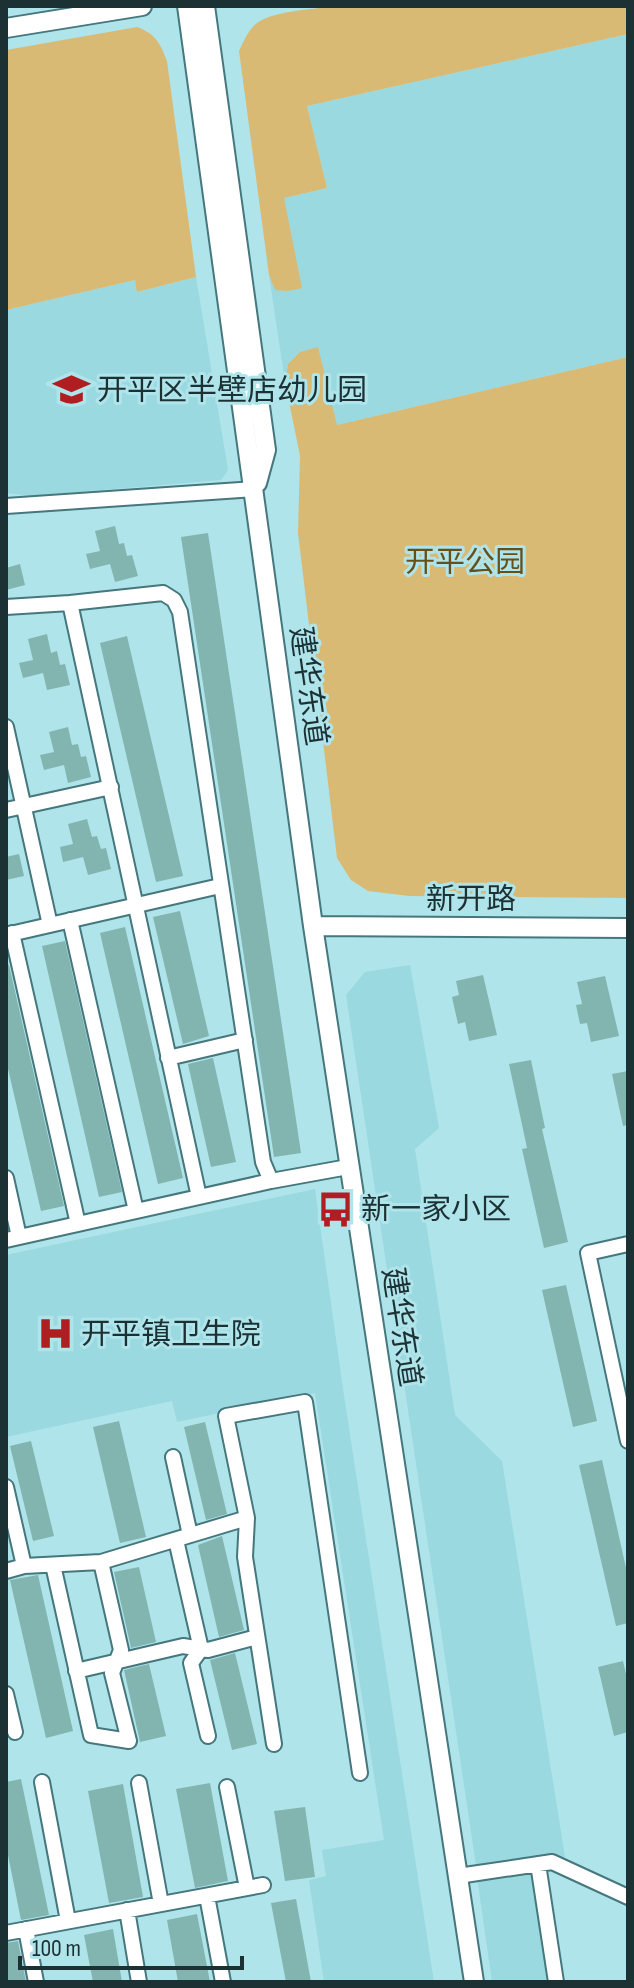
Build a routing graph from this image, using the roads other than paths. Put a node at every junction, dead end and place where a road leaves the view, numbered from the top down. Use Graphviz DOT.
graph roads {
  1 [pos="142,6"];
  2 [pos="187,6"];
  3 [pos="205,6"];
  4 [pos="6,28"];
  5 [pos="255,489"];
  6 [pos="6,506"];
  7 [pos="70,603"];
  8 [pos="6,607"];
  9 [pos="6,727"];
  10 [pos="111,787"];
  11 [pos="24,806"];
  12 [pos="6,810"];
  13 [pos="220,886"];
  14 [pos="136,906"];
  15 [pos="70,920"];
  16 [pos="50,925"];
  17 [pos="313,926"];
  18 [pos="628,928"];
  19 [pos="9,934"];
  20 [pos="245,1040"];
  21 [pos="168,1058"];
  22 [pos="348,1167"];
  23 [pos="6,1178"];
  24 [pos="271,1181"];
  25 [pos="199,1197"];
  26 [pos="136,1211"];
  27 [pos="78,1224"];
  28 [pos="13,1238"];
  29 [pos="628,1244"];
  30 [pos="628,1441"];
  31 [pos="173,1457"];
  32 [pos="6,1487"];
  33 [pos="247,1518"];
  34 [pos="183,1538"];
  35 [pos="101,1562"];
  36 [pos="53,1565"];
  37 [pos="24,1566"];
  38 [pos="6,1571"];
  39 [pos="257,1637"];
  40 [pos="201,1649"];
  41 [pos="116,1662"];
  42 [pos="76,1671"];
  43 [pos="6,1694"];
  44 [pos="15,1732"];
  45 [pos="208,1736"];
  46 [pos="274,1744"];
  47 [pos="360,1773"];
  48 [pos="42,1782"];
  49 [pos="139,1783"];
  50 [pos="227,1787"];
  51 [pos="538,1864"];
  52 [pos="458,1876"];
  53 [pos="263,1885"];
  54 [pos="247,1888"];
  55 [pos="207,1896"];
  56 [pos="628,1897"];
  57 [pos="161,1904"];
  58 [pos="127,1910"];
  59 [pos="68,1921"];
  60 [pos="26,1929"];
  61 [pos="6,1933"];
  62 [pos="36,1982"];
  63 [pos="139,1982"];
  64 [pos="223,1982"];
  65 [pos="474,1982"];
  66 [pos="556,1982"];
  1 -- 4 [label="main road"];
  2 -- 5 [label="main road, 建华东道"];
  3 -- 5 [label="main road, 建华东道"];
  5 -- 6 [label="street"];
  5 -- 17 [label="main road, 建华东道"];
  7 -- 8 [label="street"];
  7 -- 10 [label="street"];
  7 -- 13 [label="street"];
  9 -- 11 [label="street"];
  10 -- 11 [label="street"];
  10 -- 14 [label="street"];
  11 -- 12 [label="street"];
  11 -- 16 [label="street"];
  13 -- 14 [label="street"];
  13 -- 20 [label="street"];
  14 -- 15 [label="street"];
  14 -- 21 [label="street"];
  15 -- 16 [label="street"];
  15 -- 26 [label="street"];
  16 -- 19 [label="street"];
  17 -- 18 [label="main road, 新开路"];
  17 -- 22 [label="main road, 建华东道"];
  19 -- 27 [label="street"];
  20 -- 21 [label="street"];
  20 -- 24 [label="street"];
  21 -- 25 [label="street"];
  22 -- 24 [label="street"];
  22 -- 52 [label="main road, 建华东道"];
  23 -- 28 [label="street"];
  24 -- 25 [label="street"];
  25 -- 26 [label="street"];
  26 -- 27 [label="street"];
  27 -- 28 [label="street"];
  29 -- 30 [label="street"];
  31 -- 34 [label="street"];
  32 -- 37 [label="street"];
  33 -- 34 [label="street"];
  33 -- 39 [label="street"];
  33 -- 47 [label="street"];
  34 -- 35 [label="street"];
  34 -- 40 [label="street"];
  35 -- 36 [label="street"];
  35 -- 41 [label="street"];
  36 -- 37 [label="street"];
  36 -- 42 [label="street"];
  37 -- 38 [label="street"];
  39 -- 40 [label="street"];
  39 -- 46 [label="street"];
  40 -- 41 [label="street"];
  40 -- 45 [label="street"];
  41 -- 42 [label="street"];
  41 -- 42 [label="street"];
  43 -- 44 [label="street"];
  48 -- 59 [label="street"];
  49 -- 57 [label="street"];
  50 -- 54 [label="street"];
  51 -- 52 [label="street"];
  51 -- 56 [label="street"];
  51 -- 66 [label="street"];
  52 -- 65 [label="main road, 建华东道"];
  53 -- 54 [label="street"];
  54 -- 55 [label="street"];
  55 -- 57 [label="street"];
  55 -- 64 [label="street"];
  57 -- 58 [label="street"];
  58 -- 59 [label="street"];
  58 -- 63 [label="street"];
  59 -- 60 [label="street"];
  60 -- 61 [label="street"];
  60 -- 62 [label="street"];
}
